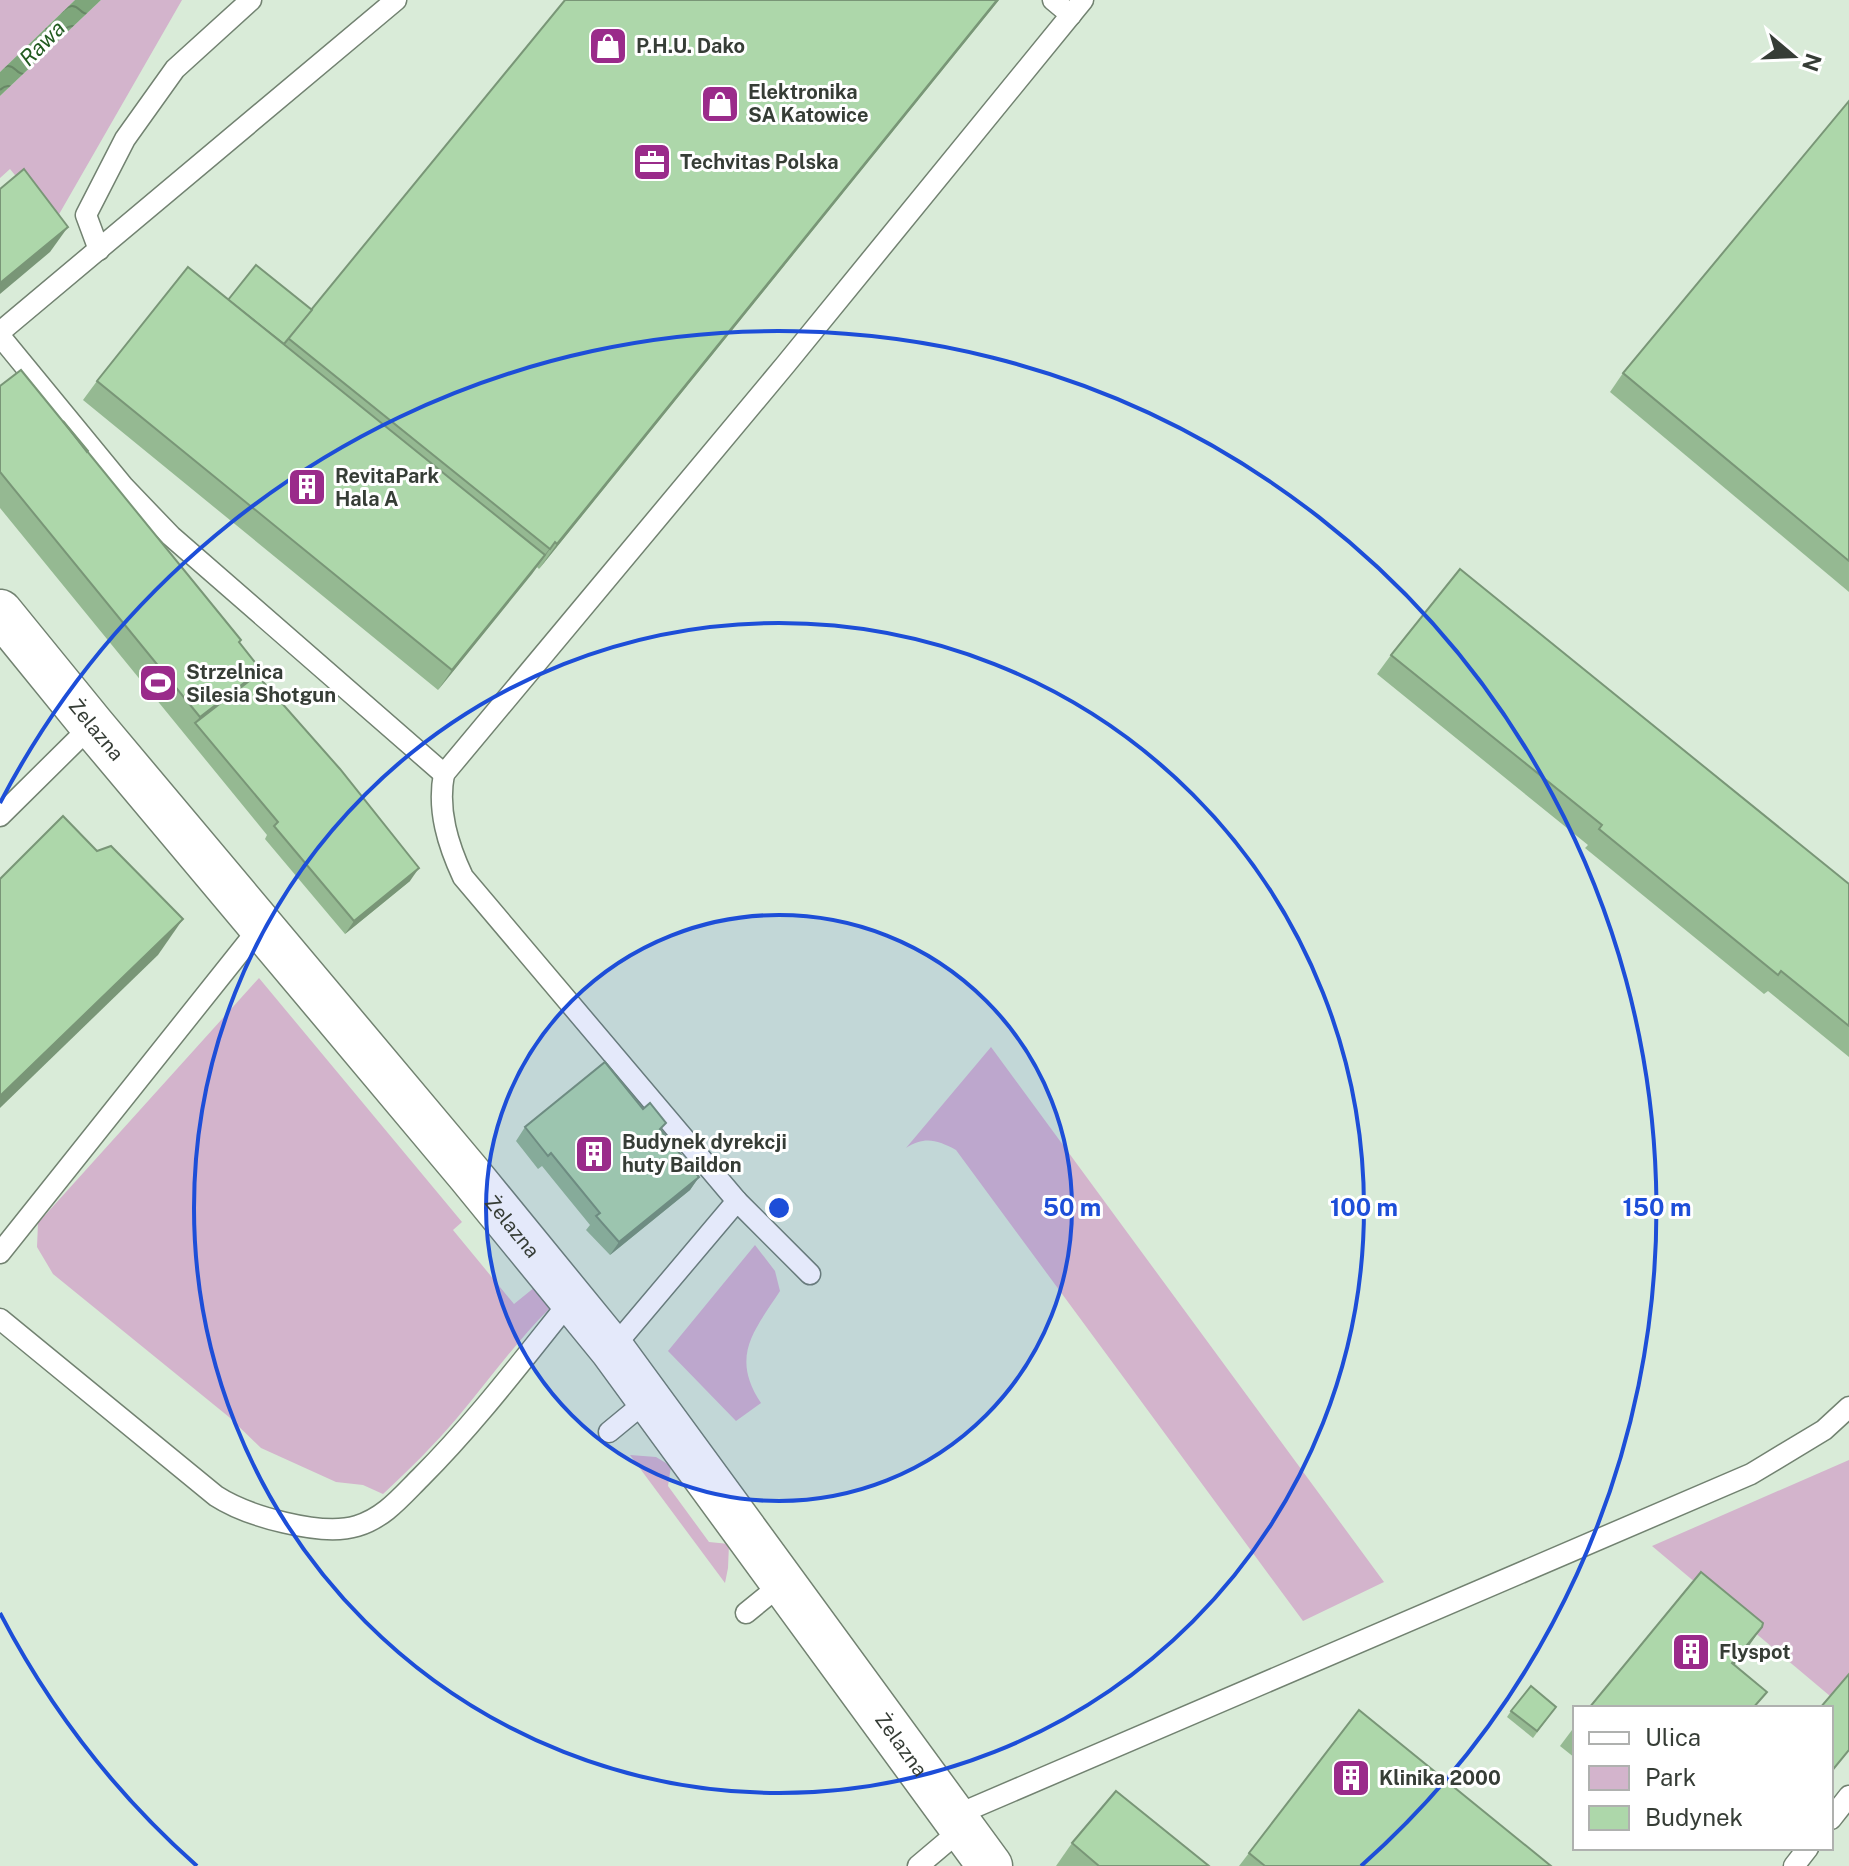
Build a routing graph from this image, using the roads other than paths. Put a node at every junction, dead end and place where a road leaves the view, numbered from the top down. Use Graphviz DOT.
graph roads {
  1 [pos="251,0"];
  2 [pos="396,0"];
  3 [pos="1053,0"];
  4 [pos="1077,7"];
  5 [pos="99,250"];
  6 [pos="0,334"];
  7 [pos="0,612"];
  8 [pos="92,725"];
  9 [pos="444,774"];
  10 [pos="0,816"];
  11 [pos="260,927"];
  12 [pos="737,1201"];
  13 [pos="0,1253"];
  14 [pos="810,1274"];
  15 [pos="571,1300"];
  16 [pos="0,1319"];
  17 [pos="612,1349"];
  18 [pos="649,1399"];
  19 [pos="1849,1407"];
  20 [pos="609,1432"];
  21 [pos="784,1582"];
  22 [pos="746,1613"];
  23 [pos="1849,1796"];
  24 [pos="1833,1816"];
  25 [pos="959,1822"];
  26 [pos="1806,1850"];
  27 [pos="918,1866"];
  28 [pos="990,1866"];
  29 [pos="1794,1866"];
  1 -- 5 [label="lane"];
  2 -- 5 [label="lane"];
  3 -- 4 [label="lane"];
  4 -- 9 [label="lane"];
  5 -- 6 [label="lane"];
  6 -- 9 [label="lane"];
  7 -- 8 [label="street, Żelazna"];
  8 -- 10 [label="lane"];
  8 -- 11 [label="street, Żelazna"];
  9 -- 12 [label="lane"];
  11 -- 13 [label="lane"];
  11 -- 15 [label="street, Żelazna"];
  12 -- 14 [label="lane"];
  12 -- 17 [label="lane"];
  15 -- 16 [label="lane"];
  15 -- 17 [label="street, Żelazna"];
  17 -- 18 [label="street, Żelazna"];
  18 -- 20 [label="lane"];
  18 -- 21 [label="street, Żelazna"];
  19 -- 25 [label="lane"];
  21 -- 22 [label="lane"];
  21 -- 25 [label="street, Żelazna"];
  23 -- 24 [label="lane"];
  25 -- 27 [label="lane"];
  25 -- 28 [label="street, Żelazna"];
  26 -- 29 [label="lane"];
}
